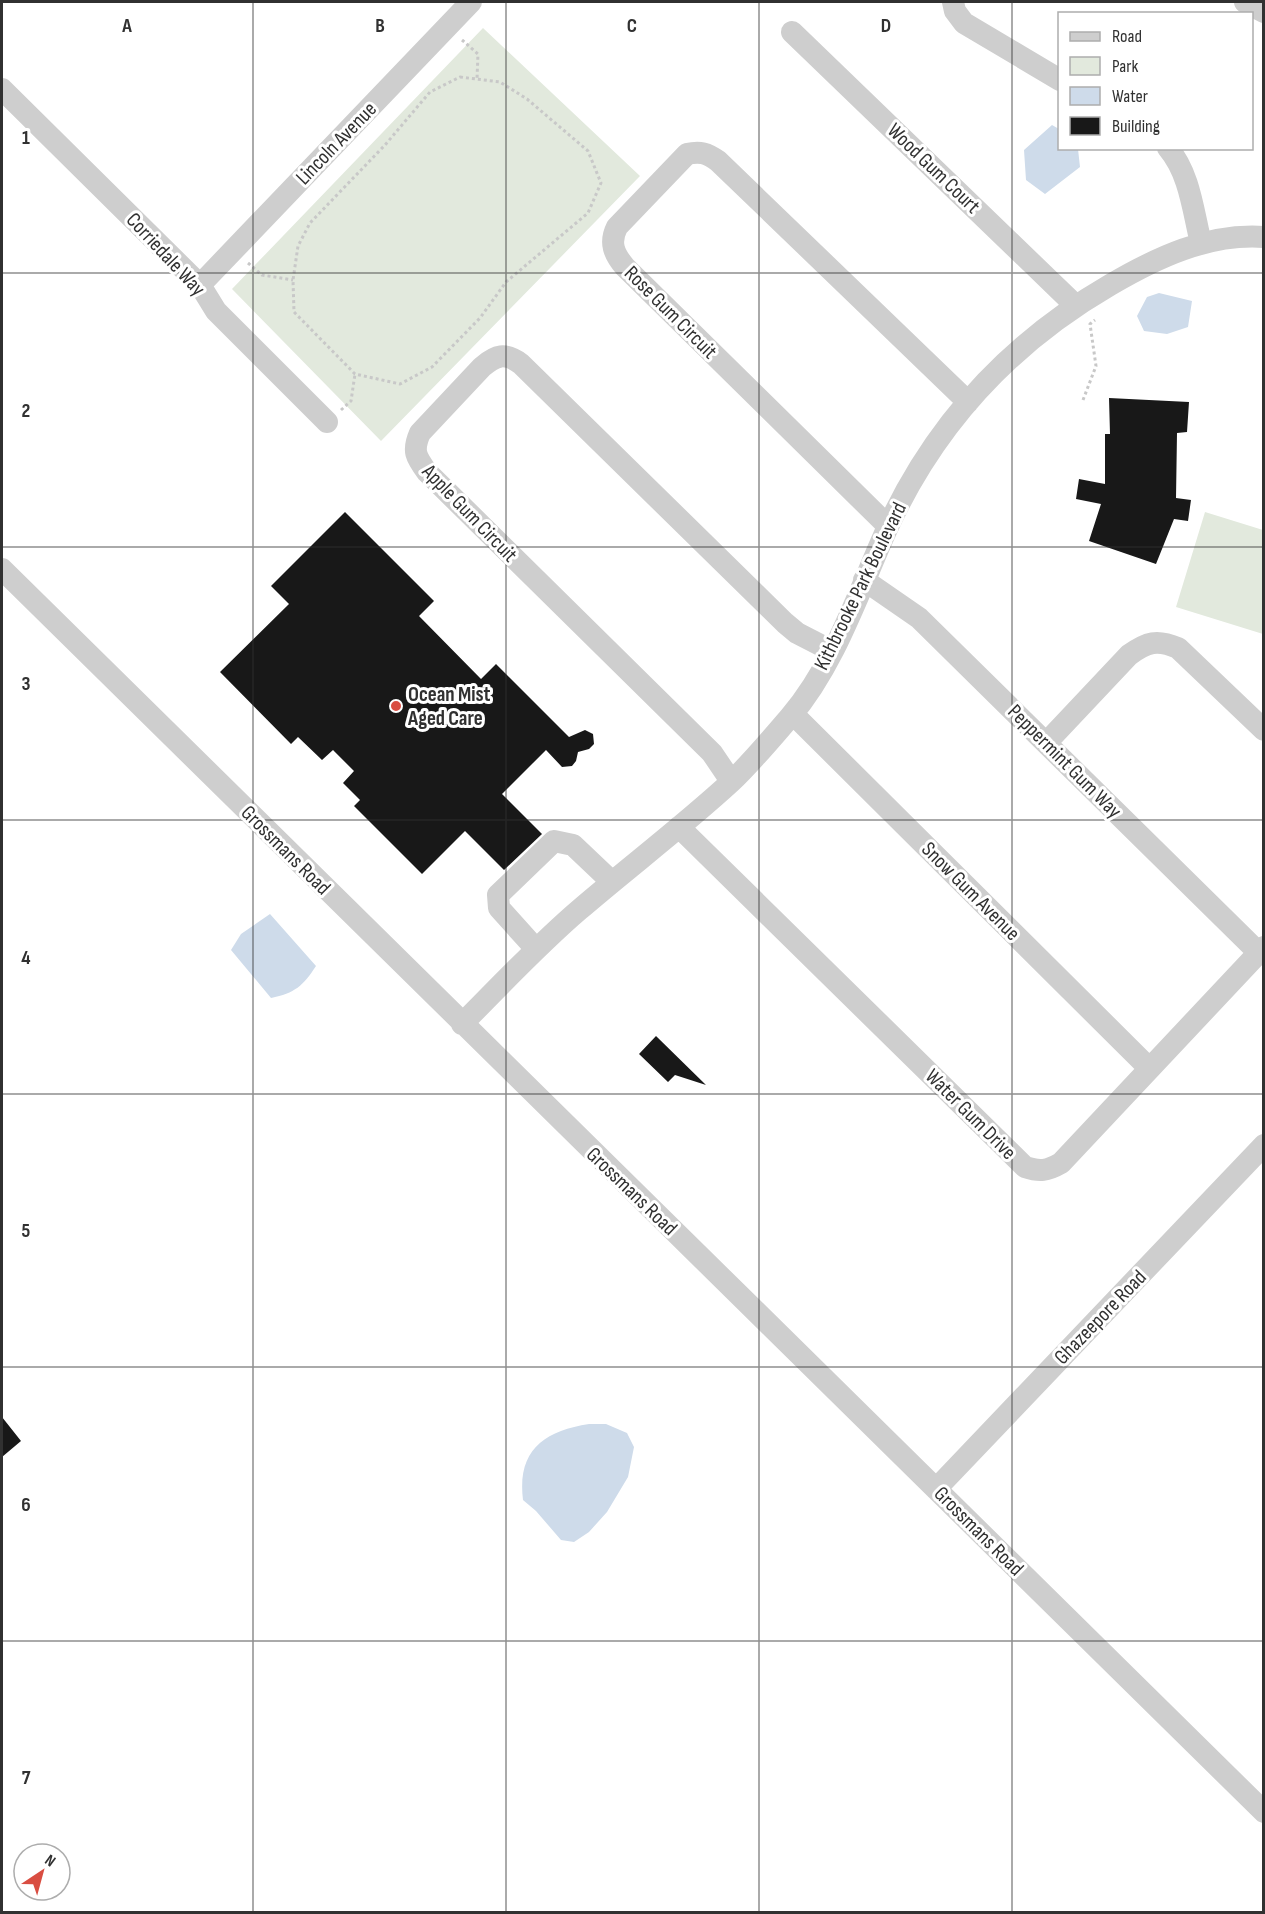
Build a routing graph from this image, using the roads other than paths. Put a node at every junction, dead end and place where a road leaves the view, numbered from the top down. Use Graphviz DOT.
graph roads {
  1 [pos="471,2"];
  2 [pos="953,2"];
  3 [pos="1245,2"];
  4 [pos="1263,12"];
  5 [pos="792,32"];
  6 [pos="1058,79"];
  7 [pos="2,89"];
  8 [pos="1170,150"];
  9 [pos="1263,237"];
  10 [pos="1201,243"];
  11 [pos="200,285"];
  12 [pos="1076,305"];
  13 [pos="968,402"];
  14 [pos="327,422"];
  15 [pos="888,526"];
  16 [pos="2,569"];
  17 [pos="864,580"];
  18 [pos="832,651"];
  19 [pos="793,714"];
  20 [pos="1263,730"];
  21 [pos="1047,742"];
  22 [pos="731,781"];
  23 [pos="679,826"];
  24 [pos="612,882"];
  25 [pos="536,949"];
  26 [pos="1261,949"];
  27 [pos="462,1024"];
  28 [pos="1149,1068"];
  29 [pos="1263,1145"];
  30 [pos="936,1489"];
  31 [pos="1263,1812"];
  1 -- 11 [label="street, Lincoln Avenue"];
  2 -- 6 [label="street"];
  3 -- 4 [label="street"];
  5 -- 12 [label="street, Wood Gum Court"];
  7 -- 11 [label="street, Corriedale Way"];
  8 -- 10 [label="street"];
  9 -- 10 [label="street, Kithbrooke Park Boulevard"];
  10 -- 12 [label="street, Kithbrooke Park Boulevard"];
  11 -- 14 [label="street, Corriedale Way"];
  12 -- 13 [label="street, Kithbrooke Park Boulevard"];
  13 -- 15 [label="street, Kithbrooke Park Boulevard"];
  13 -- 15 [label="street, Rose Gum Circuit"];
  15 -- 17 [label="street, Kithbrooke Park Boulevard"];
  16 -- 27 [label="street, Grossmans Road"];
  17 -- 18 [label="street, Kithbrooke Park Boulevard"];
  17 -- 21 [label="street, Peppermint Gum Way"];
  18 -- 19 [label="street, Kithbrooke Park Boulevard"];
  18 -- 22 [label="street, Apple Gum Circuit"];
  19 -- 22 [label="street, Kithbrooke Park Boulevard"];
  19 -- 28 [label="street, Snow Gum Avenue"];
  20 -- 21 [label="street"];
  21 -- 26 [label="street, Peppermint Gum Way"];
  22 -- 23 [label="street, Kithbrooke Park Boulevard"];
  23 -- 24 [label="street, Kithbrooke Park Boulevard"];
  23 -- 28 [label="street, Water Gum Drive"];
  24 -- 25 [label="street, Kithbrooke Park Boulevard"];
  24 -- 25 [label="street"];
  25 -- 27 [label="street, Kithbrooke Park Boulevard"];
  26 -- 28 [label="street, Water Gum Drive"];
  27 -- 30 [label="street, Grossmans Road"];
  29 -- 30 [label="street, Ghazeepore Road"];
  30 -- 31 [label="street, Grossmans Road"];
}
